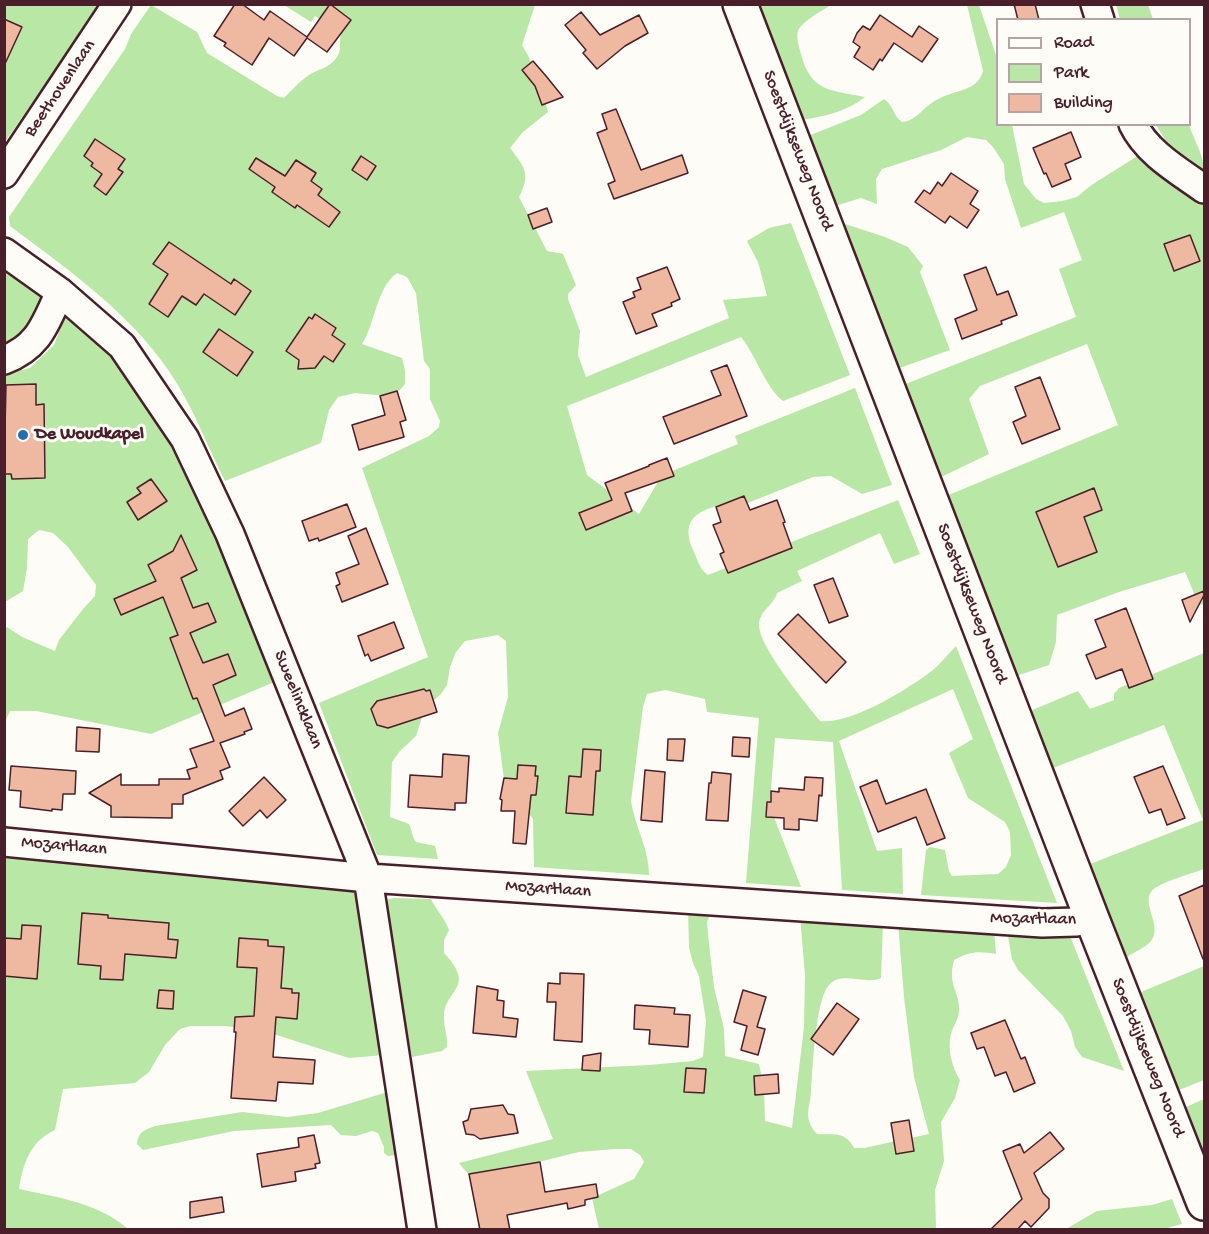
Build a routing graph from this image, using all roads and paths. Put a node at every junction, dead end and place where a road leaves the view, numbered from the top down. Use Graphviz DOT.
graph roads {
  1 [pos="117,4"];
  2 [pos="740,4"];
  3 [pos="1134,126"];
  4 [pos="4,174"];
  5 [pos="1204,188"];
  6 [pos="4,252"];
  7 [pos="60,292"];
  8 [pos="4,360"];
  9 [pos="4,842"];
  10 [pos="368,878"];
  11 [pos="1092,919"];
  12 [pos="1204,1203"];
  13 [pos="422,1230"];
  1 -- 4 [label="street, Beethovenlaan"];
  2 -- 11 [label="main road, Soestdijkseweg Noord"];
  3 -- 5 [label="street"];
  6 -- 7 [label="street, Sweelincklaan"];
  7 -- 8 [label="street"];
  7 -- 10 [label="street, Sweelincklaan"];
  9 -- 10 [label="street, Mozartlaan"];
  10 -- 11 [label="street, Mozartlaan"];
  10 -- 13 [label="street, Sweelincklaan"];
  11 -- 12 [label="main road, Soestdijkseweg Noord"];
}
